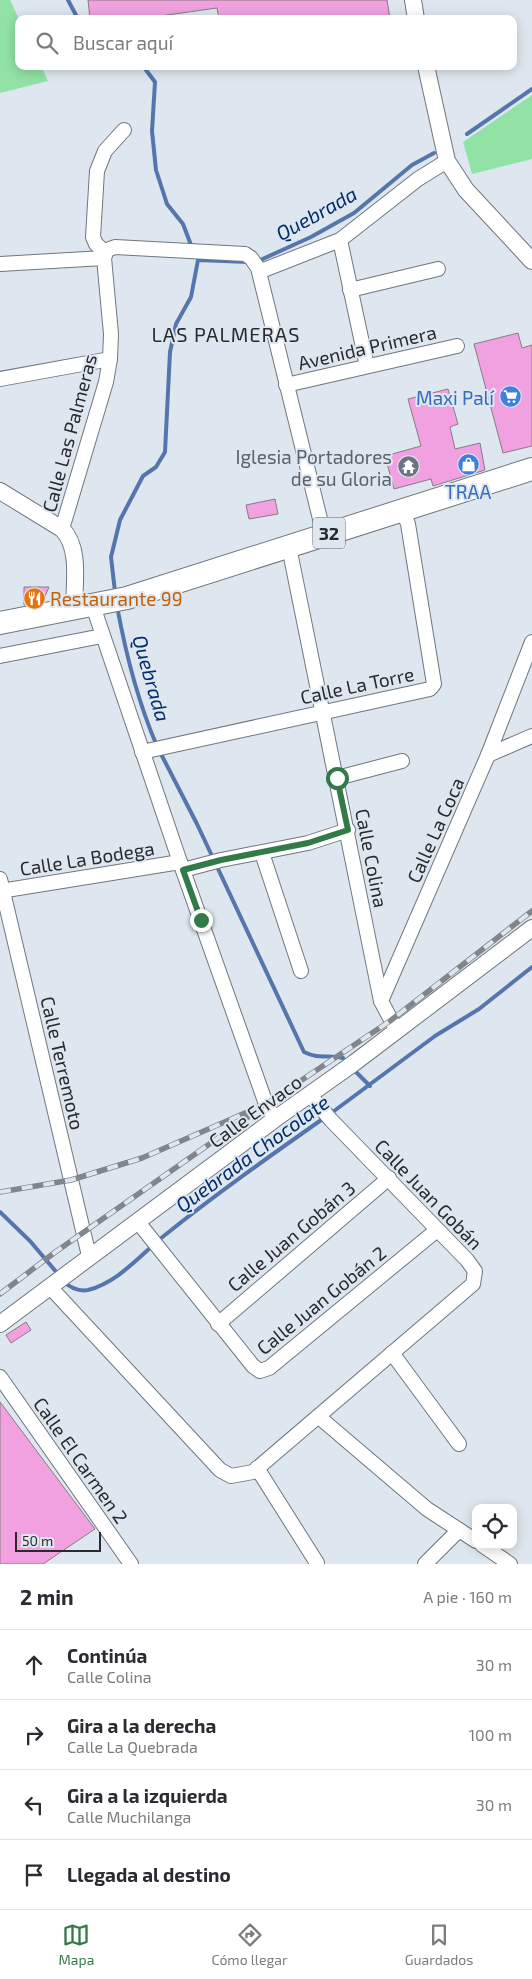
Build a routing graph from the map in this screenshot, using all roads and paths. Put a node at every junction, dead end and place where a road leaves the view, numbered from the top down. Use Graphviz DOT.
graph roads {
  1 [pos="413,0"];
  2 [pos="415,15"];
  3 [pos="427,70"];
  4 [pos="124,130"];
  5 [pos="447,161"];
  6 [pos="340,240"];
  7 [pos="104,255"];
  8 [pos="532,261"];
  9 [pos="0,264"];
  10 [pos="257,265"];
  11 [pos="438,269"];
  12 [pos="350,290"];
  13 [pos="457,346"];
  14 [pos="110,359"];
  15 [pos="367,366"];
  16 [pos="0,379"];
  17 [pos="286,385"];
  18 [pos="532,469"];
  19 [pos="532,484"];
  20 [pos="0,491"];
  21 [pos="405,517"];
  22 [pos="62,529"];
  23 [pos="324,535"];
  24 [pos="291,553"];
  25 [pos="96,615"];
  26 [pos="0,623"];
  27 [pos="0,638"];
  28 [pos="532,642"];
  29 [pos="0,656"];
  30 [pos="324,711"];
  31 [pos="532,736"];
  32 [pos="146,751"];
  33 [pos="488,755"];
  34 [pos="402,761"];
  35 [pos="337,778"];
  36 [pos="348,830"];
  37 [pos="262,853"];
  38 [pos="181,866"];
  39 [pos="1,887"];
  40 [pos="532,928"];
  41 [pos="302,971"];
  42 [pos="381,1000"];
  43 [pos="397,1031"];
  44 [pos="310,1095"];
  45 [pos="275,1119"];
  46 [pos="389,1178"];
  47 [pos="141,1226"];
  48 [pos="437,1230"];
  49 [pos="89,1256"];
  50 [pos="58,1281"];
  51 [pos="0,1324"];
  52 [pos="218,1324"];
  53 [pos="392,1354"];
  54 [pos="0,1377"];
  55 [pos="319,1417"];
  56 [pos="459,1444"];
  57 [pos="257,1468"];
  58 [pos="459,1530"];
  59 [pos="472,1538"];
  60 [pos="488,1549"];
  61 [pos="317,1563"];
  62 [pos="131,1564"];
  63 [pos="425,1564"];
  64 [pos="510,1564"];
  1 -- 2 [label="street"];
  3 -- 5 [label="street"];
  4 -- 7 [label="street"];
  5 -- 6 [label="street"];
  5 -- 8 [label="street"];
  6 -- 10 [label="street"];
  6 -- 12 [label="street"];
  7 -- 9 [label="street"];
  7 -- 10 [label="street"];
  7 -- 14 [label="street, Calle Las Palmeras"];
  10 -- 17 [label="street"];
  11 -- 12 [label="street"];
  12 -- 15 [label="street"];
  13 -- 15 [label="street, Avenida Primera"];
  14 -- 16 [label="street"];
  14 -- 22 [label="street, Calle Las Palmeras"];
  15 -- 17 [label="street, Avenida Primera"];
  17 -- 23 [label="street"];
  18 -- 21 [label="highway, 32"];
  19 -- 21 [label="highway, 32"];
  20 -- 22 [label="street"];
  21 -- 23 [label="highway, 32"];
  21 -- 24 [label="highway, 32"];
  21 -- 30 [label="street, Calle La Torre"];
  22 -- 25 [label="street"];
  23 -- 24 [label="highway, 32"];
  24 -- 25 [label="highway, 32"];
  24 -- 30 [label="street, Calle Colina"];
  25 -- 26 [label="highway, 32"];
  25 -- 27 [label="highway, 32"];
  25 -- 29 [label="street"];
  25 -- 32 [label="street"];
  28 -- 33 [label="street, Calle La Coca"];
  30 -- 32 [label="street, Calle La Torre"];
  30 -- 35 [label="street, Calle Colina"];
  31 -- 33 [label="street"];
  32 -- 38 [label="street"];
  33 -- 42 [label="street, Calle La Coca"];
  34 -- 35 [label="street"];
  35 -- 36 [label="street, Calle Colina"];
  36 -- 37 [label="street, Calle La Bodega"];
  36 -- 42 [label="street, Calle Colina"];
  37 -- 38 [label="street, Calle La Bodega"];
  37 -- 41 [label="street"];
  38 -- 39 [label="street, Calle La Bodega"];
  38 -- 45 [label="street"];
  39 -- 49 [label="street, Calle Terremoto"];
  40 -- 43 [label="street, Calle Envaco"];
  42 -- 43 [label="street"];
  43 -- 44 [label="street, Calle Envaco"];
  44 -- 45 [label="street, Calle Envaco"];
  44 -- 46 [label="street, Calle Juan Gobán"];
  45 -- 47 [label="street, Calle Envaco"];
  46 -- 48 [label="street, Calle Juan Gobán"];
  46 -- 52 [label="street, Calle Juan Gobán 3"];
  47 -- 49 [label="street, Calle Envaco"];
  47 -- 52 [label="street, Calle Juan Gobán 2"];
  48 -- 52 [label="street, Calle Juan Gobán 2"];
  48 -- 53 [label="street, Calle Juan Gobán"];
  49 -- 50 [label="street, Calle Envaco"];
  50 -- 51 [label="street, Calle Envaco"];
  50 -- 57 [label="street, Calle Juan Gobán"];
  53 -- 55 [label="street, Calle Juan Gobán"];
  53 -- 56 [label="street"];
  54 -- 62 [label="street, Calle El Carmen 2"];
  55 -- 57 [label="street, Calle Juan Gobán"];
  55 -- 58 [label="street"];
  57 -- 61 [label="street"];
  58 -- 59 [label="street"];
  58 -- 63 [label="street"];
  60 -- 64 [label="street"];
}
